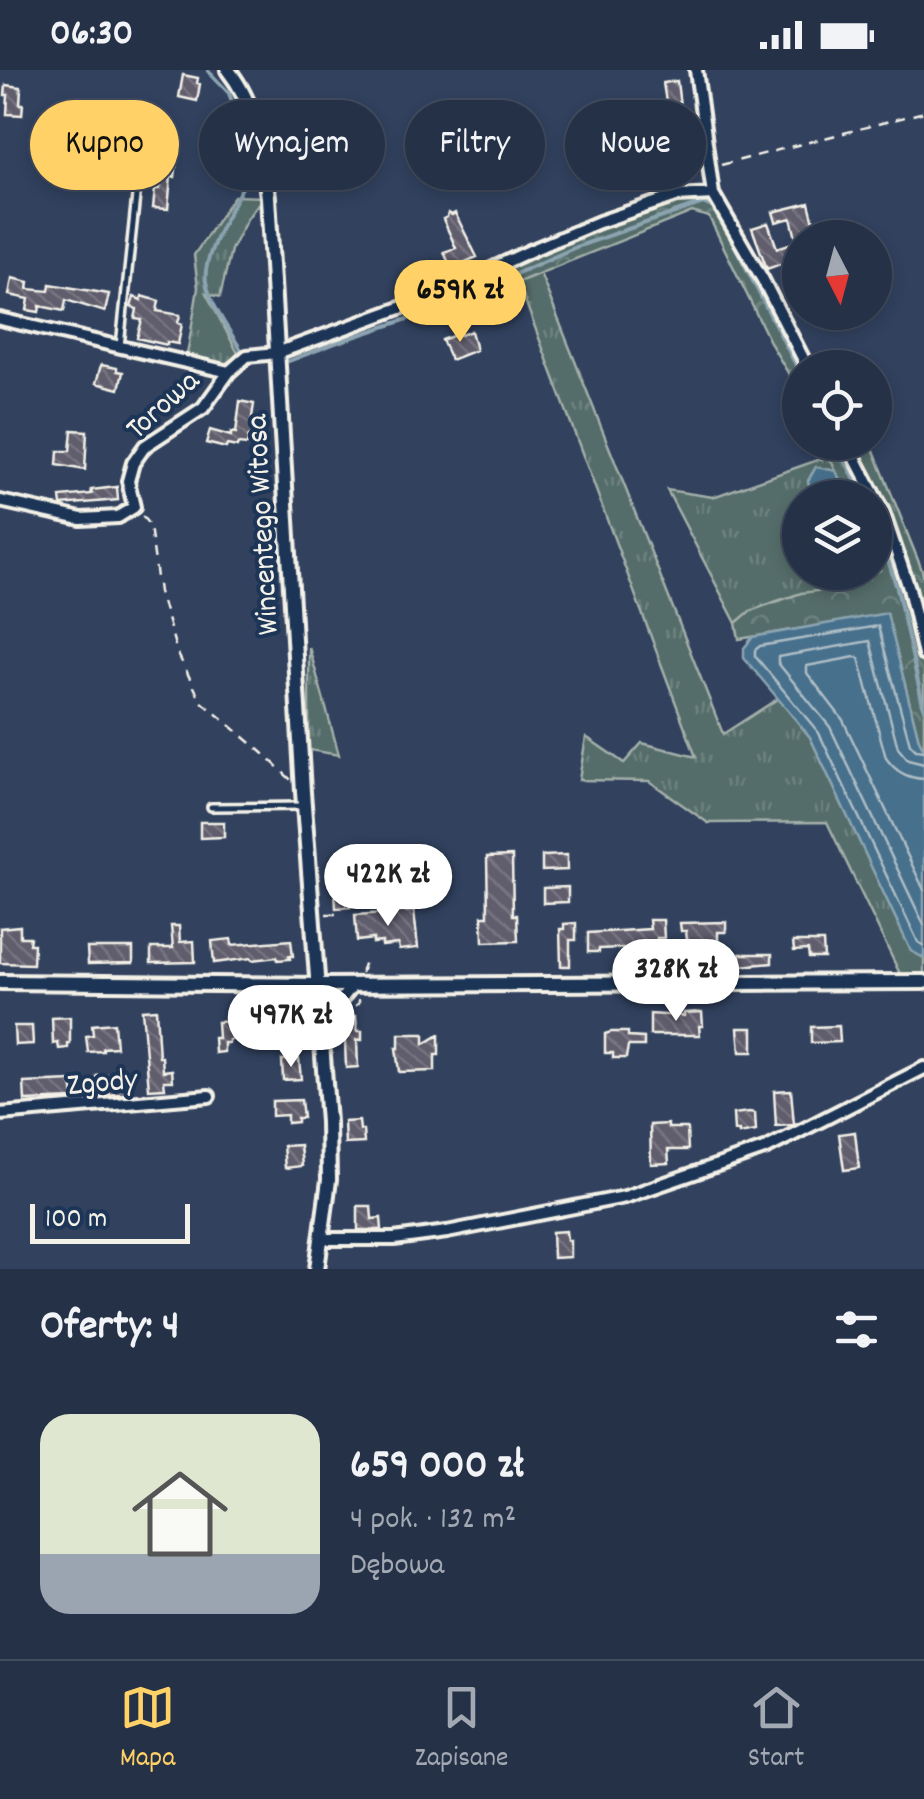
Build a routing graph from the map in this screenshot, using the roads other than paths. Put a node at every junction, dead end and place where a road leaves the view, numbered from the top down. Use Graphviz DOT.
graph roads {
  1 [pos="228,70"];
  2 [pos="696,70"];
  3 [pos="137,190"];
  4 [pos="713,194"];
  5 [pos="0,319"];
  6 [pos="120,347"];
  7 [pos="799,350"];
  8 [pos="278,353"];
  9 [pos="229,372"];
  10 [pos="856,460"];
  11 [pos="0,501"];
  12 [pos="924,655"];
  13 [pos="304,799"];
  14 [pos="211,806"];
  15 [pos="0,982"];
  16 [pos="924,982"];
  17 [pos="318,985"];
  18 [pos="356,989"];
  19 [pos="320,1024"];
  20 [pos="924,1068"];
  21 [pos="209,1096"];
  22 [pos="0,1114"];
  23 [pos="322,1239"];
  24 [pos="317,1269"];
  1 -- 8 [label="street, Wincentego Witosa"];
  2 -- 4 [label="street"];
  3 -- 6 [label="lane"];
  4 -- 7 [label="street"];
  4 -- 8 [label="street, Torowa"];
  5 -- 6 [label="street"];
  6 -- 9 [label="street"];
  8 -- 9 [label="street, Torowa"];
  8 -- 13 [label="street, Wincentego Witosa"];
  9 -- 11 [label="street, Torowa"];
  10 -- 12 [label="street"];
  13 -- 14 [label="lane"];
  13 -- 17 [label="street, Wincentego Witosa"];
  15 -- 17 [label="street"];
  16 -- 18 [label="street"];
  17 -- 18 [label="street"];
  17 -- 19 [label="street, Wincentego Witosa"];
  18 -- 19 [label="street"];
  19 -- 23 [label="street, Wincentego Witosa"];
  20 -- 23 [label="street"];
  21 -- 22 [label="street, Zgody"];
  23 -- 24 [label="street, Wincentego Witosa"];
}
